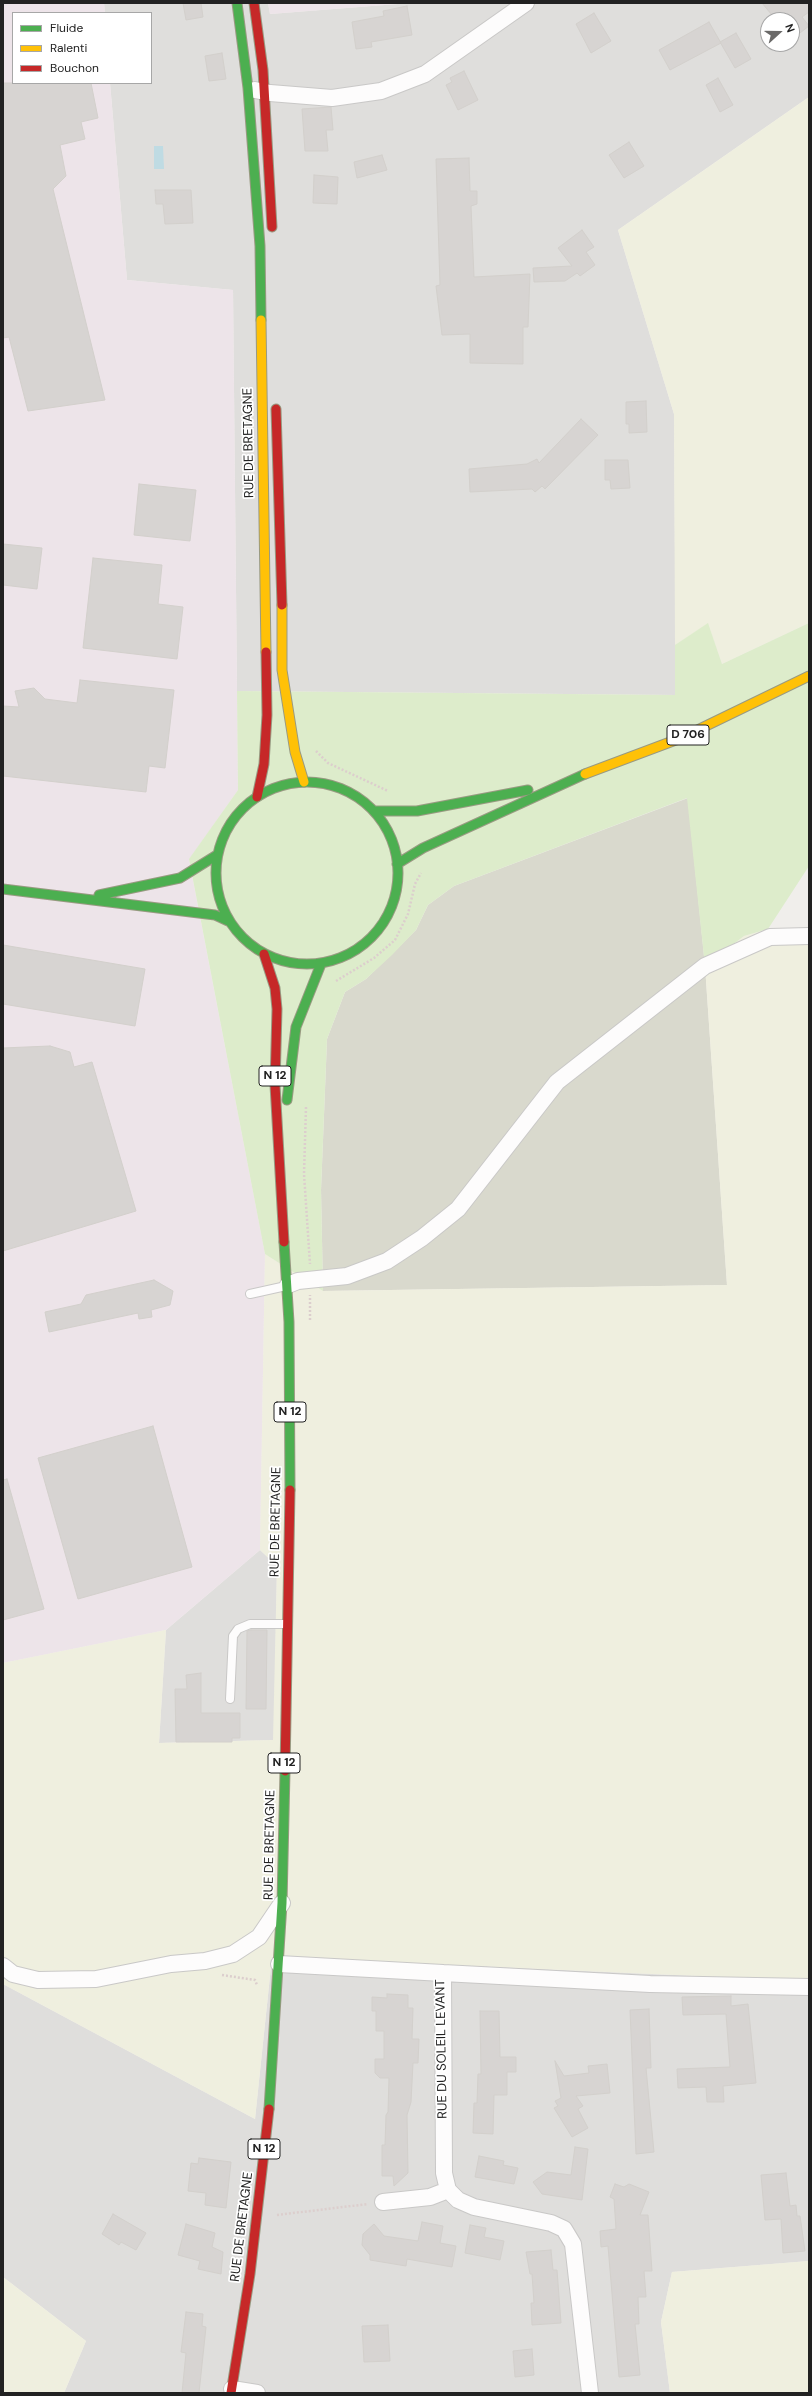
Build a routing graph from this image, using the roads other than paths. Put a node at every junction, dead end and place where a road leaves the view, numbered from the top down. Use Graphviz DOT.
graph roads {
  1 [pos="237,3"];
  2 [pos="254,3"];
  3 [pos="526,3"];
  4 [pos="248,88"];
  5 [pos="265,92"];
  6 [pos="272,240"];
  7 [pos="276,396"];
  8 [pos="809,676"];
  9 [pos="304,782"];
  10 [pos="562,783"];
  11 [pos="257,797"];
  12 [pos="374,811"];
  13 [pos="217,855"];
  14 [pos="397,864"];
  15 [pos="3,890"];
  16 [pos="84,898"];
  17 [pos="228,921"];
  18 [pos="809,936"];
  19 [pos="264,954"];
  20 [pos="321,964"];
  21 [pos="283,1200"];
  22 [pos="288,1285"];
  23 [pos="250,1294"];
  24 [pos="287,1624"];
  25 [pos="230,1699"];
  26 [pos="282,1903"];
  27 [pos="279,1964"];
  28 [pos="3,1966"];
  29 [pos="443,1973"];
  30 [pos="809,1987"];
  31 [pos="448,2190"];
  32 [pos="383,2202"];
  33 [pos="231,2391"];
  34 [pos="257,2393"];
  35 [pos="590,2393"];
  1 -- 4 [label="main road, RUE DE BRETAGNE"];
  2 -- 5 [label="main road"];
  3 -- 5 [label="street"];
  4 -- 5 [label="street"];
  4 -- 11 [label="main road, RUE DE BRETAGNE"];
  5 -- 6 [label="main road"];
  7 -- 9 [label="main road"];
  8 -- 10 [label="main road, D 706"];
  9 -- 11 [label="main road"];
  9 -- 12 [label="main road"];
  10 -- 12 [label="main road, D 706"];
  10 -- 14 [label="main road, D 706"];
  11 -- 13 [label="main road"];
  12 -- 14 [label="main road"];
  13 -- 16 [label="main road"];
  13 -- 17 [label="main road"];
  14 -- 20 [label="main road"];
  15 -- 16 [label="main road"];
  16 -- 17 [label="main road"];
  17 -- 19 [label="main road"];
  18 -- 22 [label="street"];
  19 -- 20 [label="main road"];
  19 -- 21 [label="main road, RUE DE BRETAGNE / N 12"];
  20 -- 21 [label="main road, RUE DE BRETAGNE / N 12"];
  21 -- 22 [label="main road, RUE DE BRETAGNE / N 12"];
  22 -- 23 [label="lane"];
  22 -- 24 [label="main road, RUE DE BRETAGNE / N 12"];
  24 -- 25 [label="lane"];
  24 -- 26 [label="main road, RUE DE BRETAGNE / N 12"];
  26 -- 27 [label="main road, RUE DE BRETAGNE / N 12"];
  26 -- 28 [label="street"];
  27 -- 29 [label="street, RUE DU SOLEIL LEVANT"];
  27 -- 33 [label="main road, RUE DE BRETAGNE / N 12"];
  29 -- 30 [label="street"];
  29 -- 31 [label="street, RUE DU SOLEIL LEVANT"];
  31 -- 32 [label="street"];
  31 -- 35 [label="street"];
  33 -- 34 [label="street"];
}
